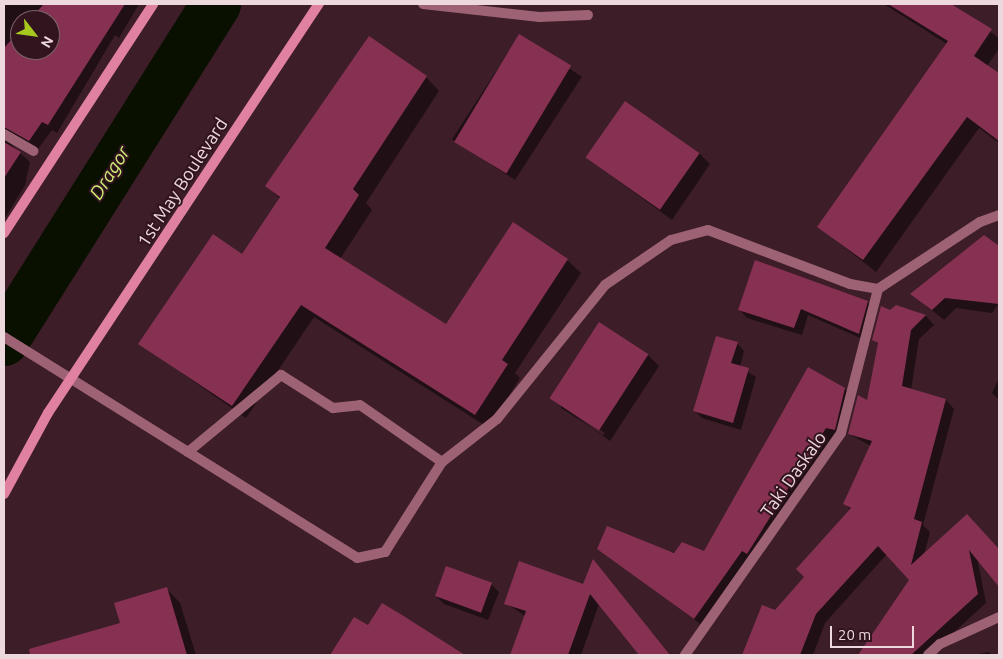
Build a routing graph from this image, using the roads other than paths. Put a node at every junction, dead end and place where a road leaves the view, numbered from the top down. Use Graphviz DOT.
graph roads {
  1 [pos="153,4"];
  2 [pos="319,4"];
  3 [pos="423,4"];
  4 [pos="588,15"];
  5 [pos="4,134"];
  6 [pos="33,151"];
  7 [pos="999,215"];
  8 [pos="4,233"];
  9 [pos="878,289"];
  10 [pos="4,336"];
  11 [pos="72,379"];
  12 [pos="188,452"];
  13 [pos="442,462"];
  14 [pos="4,494"];
  15 [pos="999,617"];
  16 [pos="685,655"];
  17 [pos="928,655"];
  1 -- 8 [label="main road"];
  2 -- 11 [label="main road, 1st May Boulevard"];
  3 -- 4 [label="street"];
  5 -- 6 [label="street"];
  7 -- 9 [label="street"];
  9 -- 13 [label="street"];
  9 -- 16 [label="street, Taki Daskalo"];
  10 -- 11 [label="street"];
  11 -- 12 [label="street"];
  11 -- 14 [label="main road, 1st May Boulevard"];
  12 -- 13 [label="street"];
  12 -- 13 [label="street"];
  15 -- 17 [label="street"];
}
